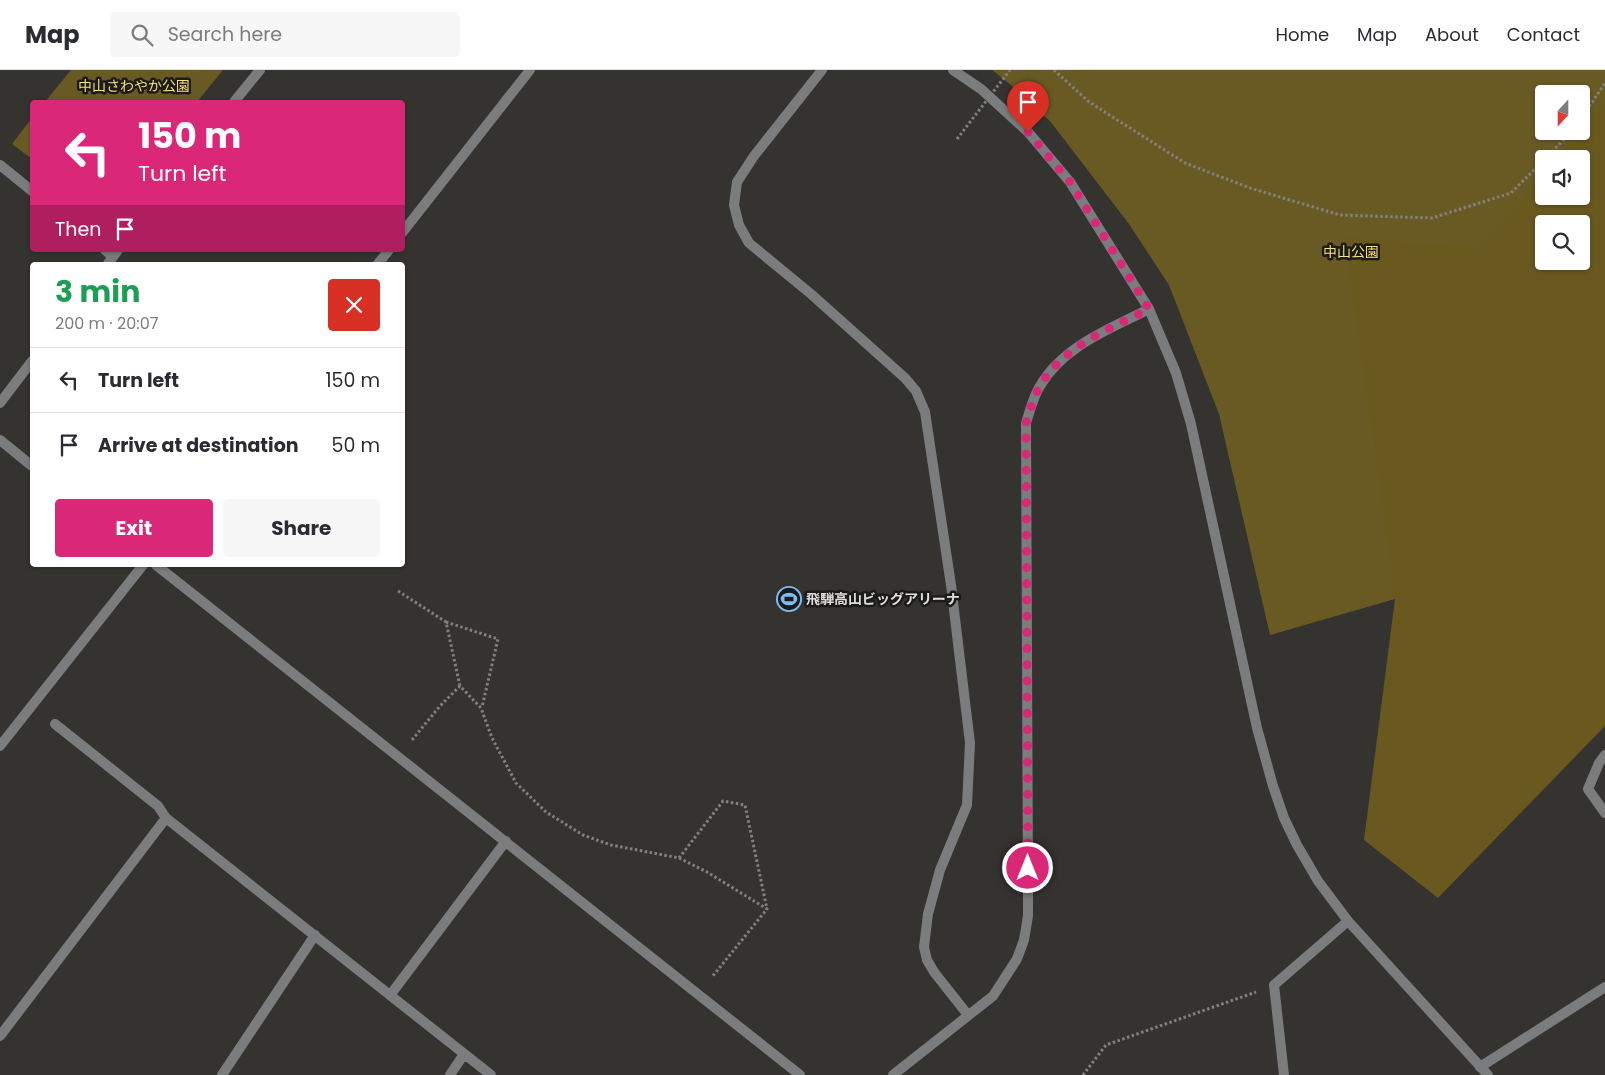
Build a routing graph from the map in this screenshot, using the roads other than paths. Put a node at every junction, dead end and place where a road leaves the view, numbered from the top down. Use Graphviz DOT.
graph roads {
  1 [pos="260,70"];
  2 [pos="530,70"];
  3 [pos="822,70"];
  4 [pos="952,70"];
  5 [pos="236,100"];
  6 [pos="0,164"];
  7 [pos="30,189"];
  8 [pos="405,229"];
  9 [pos="1149,309"];
  10 [pos="30,364"];
  11 [pos="0,403"];
  12 [pos="0,440"];
  13 [pos="30,464"];
  14 [pos="141,567"];
  15 [pos="159,567"];
  16 [pos="55,724"];
  17 [pos="0,746"];
  18 [pos="1605,755"];
  19 [pos="1605,813"];
  20 [pos="166,818"];
  21 [pos="506,842"];
  22 [pos="1348,922"];
  23 [pos="315,935"];
  24 [pos="1605,987"];
  25 [pos="391,994"];
  26 [pos="968,1015"];
  27 [pos="0,1036"];
  28 [pos="464,1054"];
  29 [pos="1480,1067"];
  30 [pos="222,1075"];
  31 [pos="450,1075"];
  32 [pos="491,1075"];
  33 [pos="800,1075"];
  34 [pos="893,1075"];
  35 [pos="1284,1075"];
  36 [pos="1488,1075"];
  1 -- 5 [label="street"];
  2 -- 8 [label="street"];
  3 -- 26 [label="street"];
  4 -- 9 [label="street"];
  6 -- 7 [label="street"];
  9 -- 22 [label="street"];
  9 -- 26 [label="street"];
  10 -- 11 [label="street"];
  12 -- 13 [label="street"];
  14 -- 17 [label="street"];
  15 -- 21 [label="street"];
  16 -- 20 [label="street"];
  18 -- 19 [label="street"];
  20 -- 23 [label="street"];
  20 -- 27 [label="street"];
  21 -- 25 [label="street"];
  21 -- 33 [label="street"];
  22 -- 29 [label="street"];
  22 -- 35 [label="street"];
  23 -- 25 [label="street"];
  23 -- 30 [label="street"];
  24 -- 29 [label="street"];
  25 -- 28 [label="street"];
  26 -- 34 [label="street"];
  28 -- 31 [label="street"];
  28 -- 32 [label="street"];
  29 -- 36 [label="street"];
}
